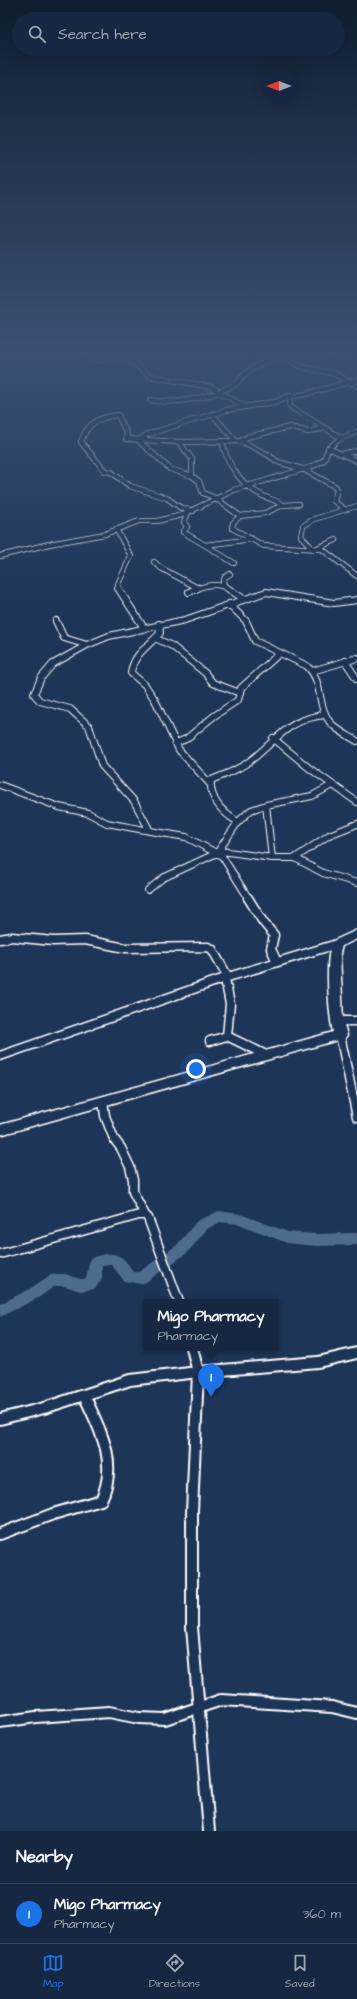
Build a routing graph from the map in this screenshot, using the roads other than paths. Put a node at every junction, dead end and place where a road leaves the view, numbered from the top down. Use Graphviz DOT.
graph roads {
  1 [pos="83,435"];
  2 [pos="127,435"];
  3 [pos="146,435"];
  4 [pos="231,435"];
  5 [pos="254,435"];
  6 [pos="337,435"];
  7 [pos="348,435"];
  8 [pos="341,438"];
  9 [pos="140,439"];
  10 [pos="235,440"];
  11 [pos="222,441"];
  12 [pos="240,441"];
  13 [pos="179,442"];
  14 [pos="328,448"];
  15 [pos="357,451"];
  16 [pos="341,454"];
  17 [pos="357,461"];
  18 [pos="304,469"];
  19 [pos="192,476"];
  20 [pos="248,485"];
  21 [pos="215,498"];
  22 [pos="299,504"];
  23 [pos="283,505"];
  24 [pos="357,506"];
  25 [pos="344,509"];
  26 [pos="191,512"];
  27 [pos="240,516"];
  28 [pos="116,529"];
  29 [pos="252,539"];
  30 [pos="336,540"];
  31 [pos="205,545"];
  32 [pos="315,548"];
  33 [pos="0,556"];
  34 [pos="154,562"];
  35 [pos="234,563"];
  36 [pos="230,574"];
  37 [pos="357,576"];
  38 [pos="196,587"];
  39 [pos="225,587"];
  40 [pos="189,592"];
  41 [pos="244,600"];
  42 [pos="357,600"];
  43 [pos="230,604"];
  44 [pos="56,621"];
  45 [pos="159,624"];
  46 [pos="144,628"];
  47 [pos="157,639"];
  48 [pos="87,645"];
  49 [pos="280,653"];
  50 [pos="357,658"];
  51 [pos="345,661"];
  52 [pos="312,671"];
  53 [pos="357,679"];
  54 [pos="240,693"];
  55 [pos="325,715"];
  56 [pos="273,738"];
  57 [pos="357,741"];
  58 [pos="176,743"];
  59 [pos="210,784"];
  60 [pos="332,784"];
  61 [pos="0,785"];
  62 [pos="357,802"];
  63 [pos="266,805"];
  64 [pos="238,822"];
  65 [pos="357,824"];
  66 [pos="150,831"];
  67 [pos="219,852"];
  68 [pos="272,858"];
  69 [pos="295,858"];
  70 [pos="357,883"];
  71 [pos="148,890"];
  72 [pos="357,934"];
  73 [pos="0,940"];
  74 [pos="338,944"];
  75 [pos="276,962"];
  76 [pos="226,978"];
  77 [pos="337,1021"];
  78 [pos="357,1021"];
  79 [pos="340,1035"];
  80 [pos="227,1036"];
  81 [pos="210,1041"];
  82 [pos="266,1055"];
  83 [pos="0,1056"];
  84 [pos="102,1101"];
  85 [pos="357,1117"];
  86 [pos="0,1130"];
  87 [pos="145,1215"];
  88 [pos="0,1254"];
  89 [pos="178,1299"];
  90 [pos="193,1351"];
  91 [pos="357,1353"];
  92 [pos="198,1372"];
  93 [pos="84,1395"];
  94 [pos="0,1419"];
  95 [pos="0,1534"];
  96 [pos="198,1706"];
  97 [pos="357,1713"];
  98 [pos="0,1722"];
  99 [pos="209,1831"];
  1 -- 26 [label="street"];
  2 -- 9 [label="street"];
  3 -- 9 [label="street"];
  4 -- 10 [label="street"];
  5 -- 12 [label="street"];
  6 -- 8 [label="street"];
  7 -- 8 [label="street"];
  8 -- 14 [label="street"];
  9 -- 13 [label="street"];
  9 -- 19 [label="street"];
  10 -- 11 [label="street"];
  10 -- 12 [label="street"];
  11 -- 13 [label="street"];
  11 -- 20 [label="street"];
  12 -- 18 [label="street"];
  13 -- 19 [label="street"];
  14 -- 16 [label="street"];
  14 -- 18 [label="street"];
  15 -- 16 [label="street"];
  16 -- 17 [label="street"];
  18 -- 20 [label="street"];
  18 -- 25 [label="street"];
  19 -- 21 [label="street"];
  20 -- 21 [label="street"];
  20 -- 23 [label="street"];
  21 -- 26 [label="street"];
  21 -- 27 [label="street"];
  22 -- 23 [label="street"];
  23 -- 27 [label="street"];
  24 -- 25 [label="street"];
  25 -- 32 [label="street"];
  26 -- 28 [label="street"];
  26 -- 31 [label="street"];
  27 -- 29 [label="street"];
  28 -- 33 [label="street"];
  28 -- 46 [label="street"];
  29 -- 31 [label="street"];
  29 -- 32 [label="street"];
  30 -- 32 [label="street"];
  31 -- 35 [label="street"];
  32 -- 37 [label="street"];
  34 -- 38 [label="street"];
  36 -- 39 [label="street"];
  38 -- 39 [label="street"];
  38 -- 40 [label="street"];
  39 -- 41 [label="street"];
  41 -- 42 [label="street"];
  41 -- 43 [label="street"];
  43 -- 45 [label="street"];
  43 -- 49 [label="street"];
  44 -- 48 [label="street"];
  45 -- 46 [label="street"];
  45 -- 47 [label="street"];
  46 -- 48 [label="street"];
  47 -- 54 [label="street"];
  47 -- 58 [label="street"];
  48 -- 66 [label="street"];
  49 -- 52 [label="street"];
  49 -- 54 [label="street"];
  50 -- 51 [label="street"];
  51 -- 52 [label="street"];
  51 -- 53 [label="street"];
  52 -- 55 [label="street"];
  54 -- 58 [label="street"];
  55 -- 56 [label="street"];
  55 -- 57 [label="street"];
  56 -- 59 [label="street"];
  56 -- 60 [label="street"];
  58 -- 59 [label="street"];
  59 -- 64 [label="street"];
  60 -- 62 [label="street"];
  60 -- 63 [label="street"];
  61 -- 66 [label="street"];
  63 -- 64 [label="street"];
  63 -- 68 [label="street"];
  64 -- 67 [label="street"];
  65 -- 69 [label="street"];
  66 -- 67 [label="street"];
  67 -- 68 [label="street"];
  67 -- 71 [label="street"];
  67 -- 75 [label="street"];
  68 -- 69 [label="street"];
  69 -- 70 [label="street"];
  72 -- 74 [label="main road"];
  73 -- 76 [label="street"];
  74 -- 75 [label="street"];
  74 -- 77 [label="main road"];
  75 -- 76 [label="street"];
  76 -- 80 [label="street"];
  76 -- 83 [label="street"];
  77 -- 78 [label="street"];
  77 -- 79 [label="main road"];
  79 -- 82 [label="main road"];
  79 -- 85 [label="street"];
  80 -- 81 [label="street"];
  80 -- 82 [label="street"];
  82 -- 84 [label="main road"];
  84 -- 86 [label="main road"];
  84 -- 87 [label="street"];
  87 -- 88 [label="street"];
  87 -- 89 [label="street"];
  90 -- 92 [label="street"];
  91 -- 92 [label="street"];
  92 -- 93 [label="street"];
  92 -- 96 [label="street"];
  93 -- 94 [label="street"];
  93 -- 95 [label="street"];
  96 -- 97 [label="street"];
  96 -- 98 [label="street"];
  96 -- 99 [label="street"];
}
